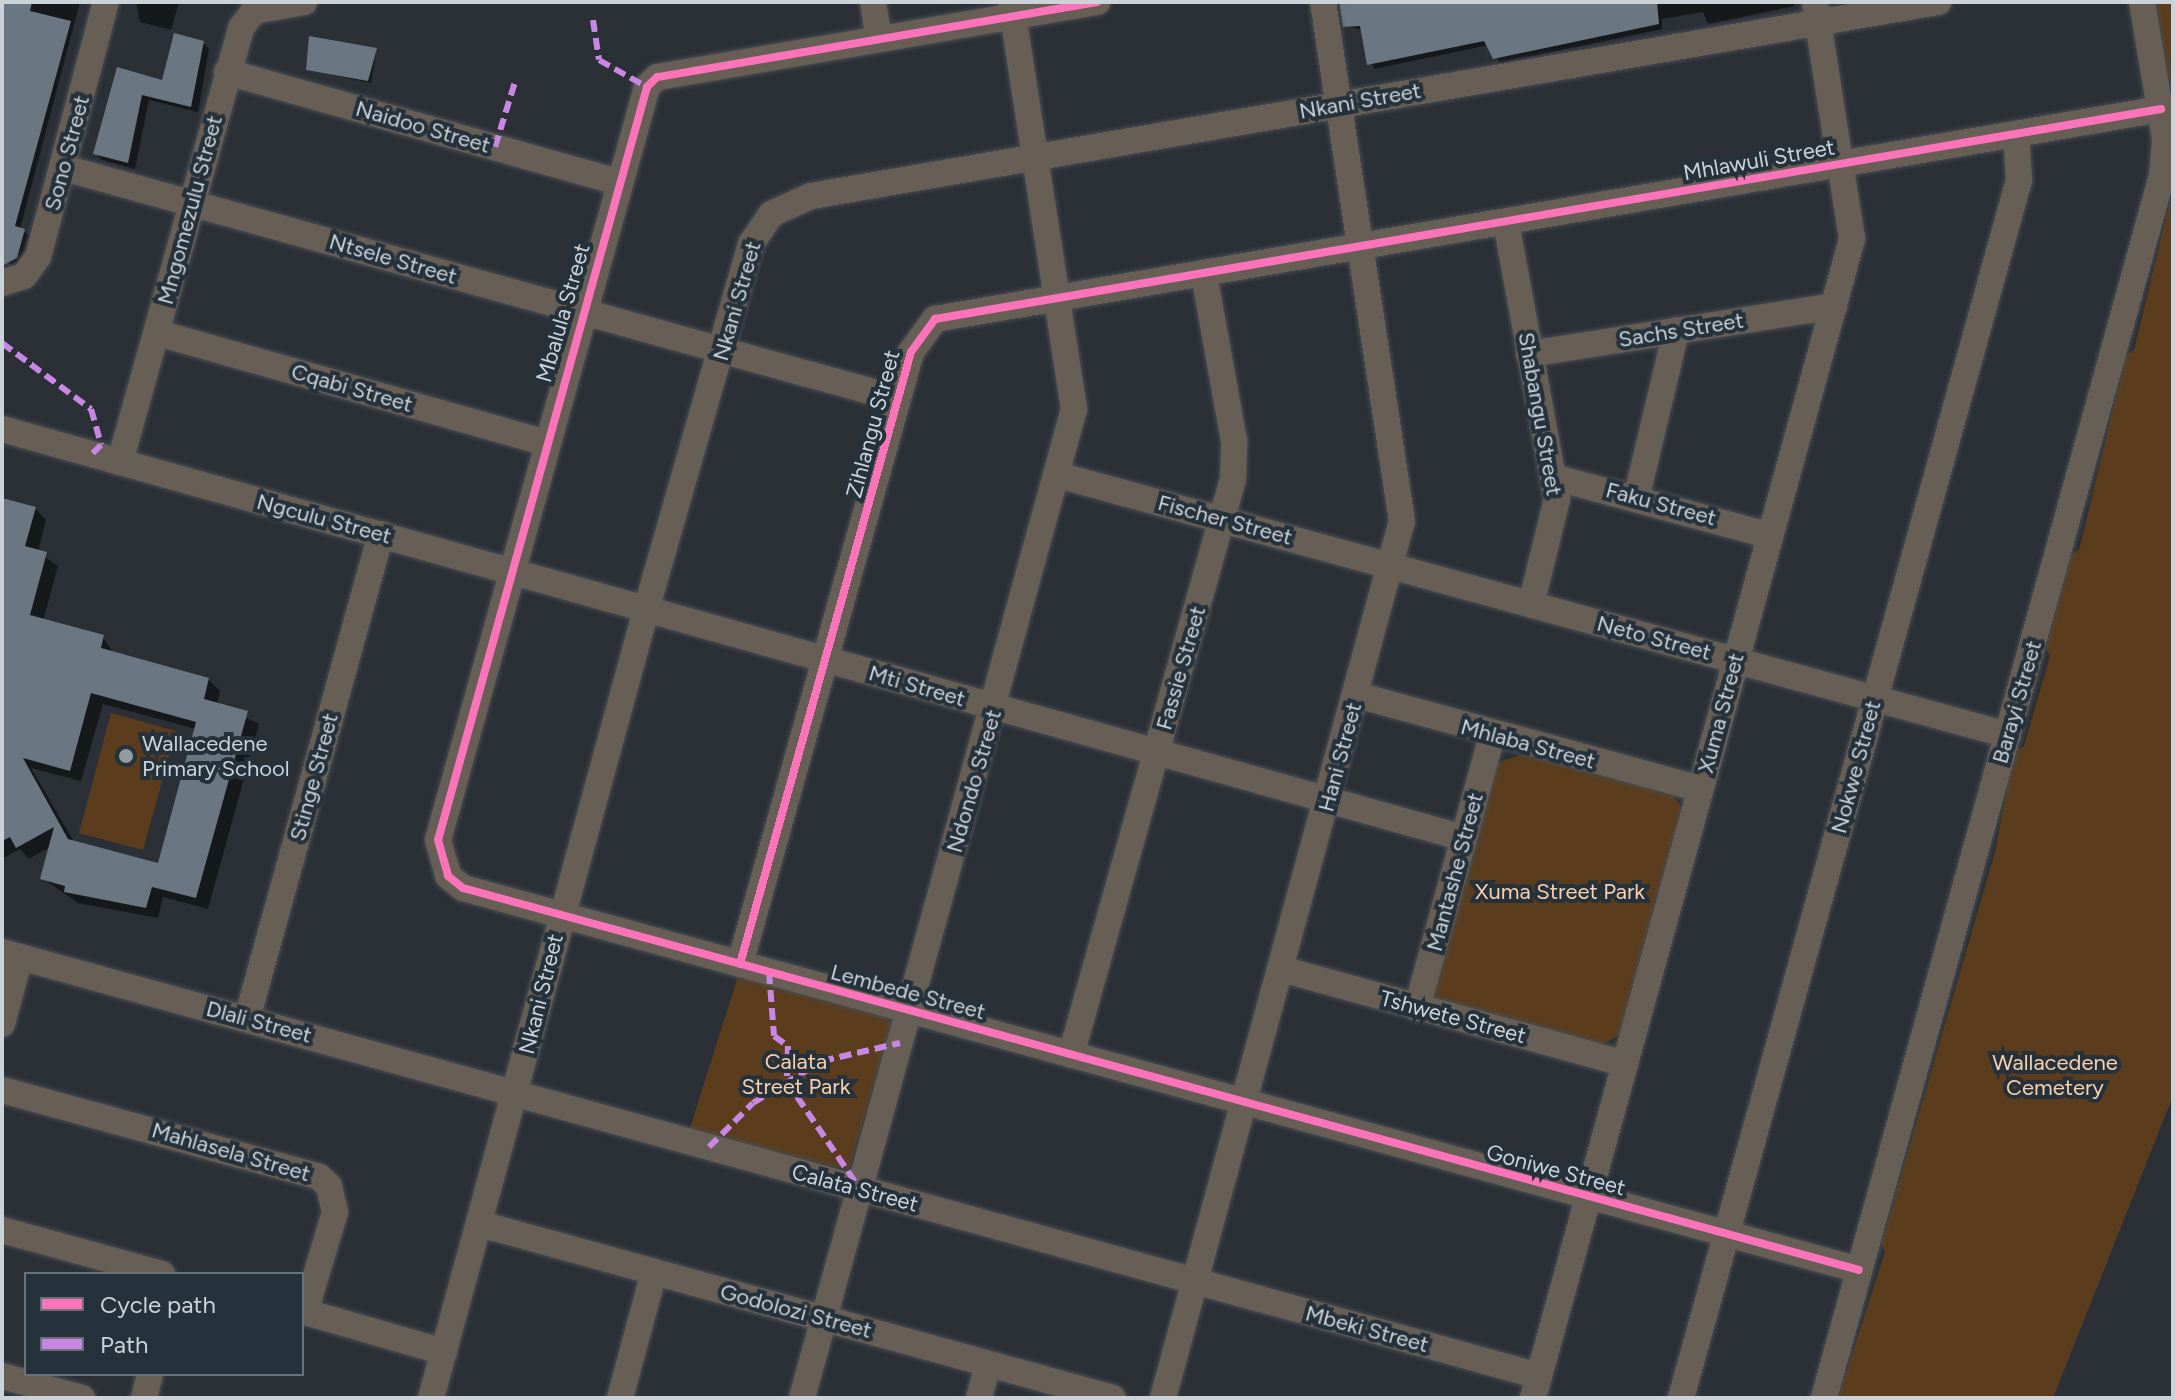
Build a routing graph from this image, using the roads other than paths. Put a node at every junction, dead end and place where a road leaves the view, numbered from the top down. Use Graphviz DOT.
graph roads {
  1 [pos="106,2"];
  2 [pos="304,2"];
  3 [pos="873,2"];
  4 [pos="1097,2"];
  5 [pos="1323,2"];
  6 [pos="1938,2"];
  7 [pos="2142,2"];
  8 [pos="253,6"];
  9 [pos="1012,9"];
  10 [pos="1817,12"];
  11 [pos="879,39"];
  12 [pos="227,72"];
  13 [pos="1339,105"];
  14 [pos="2161,109"];
  15 [pos="2016,134"];
  16 [pos="1038,157"];
  17 [pos="1844,164"];
  18 [pos="64,168"];
  19 [pos="619,182"];
  20 [pos="193,203"];
  21 [pos="1506,222"];
  22 [pos="1363,247"];
  23 [pos="1204,275"];
  24 [pos="2,283"];
  25 [pos="1062,299"];
  26 [pos="1834,306"];
  27 [pos="582,311"];
  28 [pos="1676,331"];
  29 [pos="158,333"];
  30 [pos="722,350"];
  31 [pos="1529,354"];
  32 [pos="898,399"];
  33 [pos="2,429"];
  34 [pos="546,443"];
  35 [pos="120,462"];
  36 [pos="1058,475"];
  37 [pos="1553,477"];
  38 [pos="1637,495"];
  39 [pos="1223,519"];
  40 [pos="381,534"];
  41 [pos="1768,535"];
  42 [pos="1393,564"];
  43 [pos="512,570"];
  44 [pos="1531,605"];
  45 [pos="646,610"];
  46 [pos="1736,660"];
  47 [pos="827,661"];
  48 [pos="1357,695"];
  49 [pos="1875,698"];
  50 [pos="994,708"];
  51 [pos="1492,735"];
  52 [pos="2008,735"];
  53 [pos="1156,755"];
  54 [pos="1700,789"];
  55 [pos="1328,801"];
  56 [pos="1464,838"];
  57 [pos="562,915"];
  58 [pos="11,954"];
  59 [pos="740,964"];
  60 [pos="1281,969"];
  61 [pos="1417,1008"];
  62 [pos="909,1011"];
  63 [pos="247,1019"];
  64 [pos="2,1024"];
  65 [pos="1071,1055"];
  66 [pos="1625,1064"];
  67 [pos="2,1090"];
  68 [pos="516,1094"];
  69 [pos="1244,1103"];
  70 [pos="860,1189"];
  71 [pos="1588,1199"];
  72 [pos="480,1224"];
  73 [pos="2,1230"];
  74 [pos="1727,1233"];
  75 [pos="1859,1270"];
  76 [pos="155,1272"];
  77 [pos="654,1272"];
  78 [pos="1195,1282"];
  79 [pos="304,1312"];
  80 [pos="824,1318"];
  81 [pos="444,1352"];
  82 [pos="988,1364"];
  83 [pos="2,1376"];
  84 [pos="150,1376"];
  85 [pos="1536,1387"];
  86 [pos="82,1398"];
  87 [pos="144,1398"];
  88 [pos="431,1398"];
  89 [pos="620,1398"];
  90 [pos="802,1398"];
  91 [pos="979,1398"];
  92 [pos="1113,1398"];
  93 [pos="1163,1398"];
  94 [pos="1681,1398"];
  95 [pos="1824,1398"];
  1 -- 18 [label="street, Sono Street"];
  2 -- 8 [label="street, Mngomezulu Street"];
  3 -- 11 [label="street"];
  4 -- 9 [label="street, Mbalula Street"];
  5 -- 13 [label="street, Hani Street"];
  6 -- 10 [label="street, Nkani Street"];
  7 -- 14 [label="street, Barayi Street"];
  8 -- 12 [label="street, Mngomezulu Street"];
  9 -- 11 [label="street, Mbalula Street"];
  9 -- 16 [label="street, Ndondo Street"];
  10 -- 13 [label="street, Nkani Street"];
  10 -- 17 [label="street, Xuma Street"];
  11 -- 19 [label="street, Mbalula Street"];
  12 -- 19 [label="street, Naidoo Street"];
  12 -- 20 [label="street, Mngomezulu Street"];
  13 -- 16 [label="street, Nkani Street"];
  13 -- 22 [label="street, Hani Street"];
  14 -- 15 [label="street, Mhlawuli Street"];
  14 -- 52 [label="street, Barayi Street"];
  15 -- 17 [label="street, Mhlawuli Street"];
  15 -- 49 [label="street, Nokwe Street"];
  16 -- 25 [label="street, Ndondo Street"];
  16 -- 30 [label="street, Nkani Street"];
  17 -- 21 [label="street, Mhlawuli Street"];
  17 -- 26 [label="street, Xuma Street"];
  18 -- 20 [label="street, Ntsele Street"];
  18 -- 24 [label="street, Sono Street"];
  19 -- 27 [label="street, Mbalula Street"];
  20 -- 27 [label="street, Ntsele Street"];
  20 -- 29 [label="street, Mngomezulu Street"];
  21 -- 22 [label="street, Mhlawuli Street"];
  21 -- 31 [label="street, Shabangu Street"];
  22 -- 23 [label="street, Zihlangu Street"];
  22 -- 42 [label="street, Hani Street"];
  23 -- 25 [label="street, Zihlangu Street"];
  23 -- 39 [label="street, Fassie Street"];
  25 -- 32 [label="street, Zihlangu Street"];
  25 -- 36 [label="street, Ndondo Street"];
  26 -- 28 [label="street, Sachs Street"];
  26 -- 41 [label="street, Xuma Street"];
  27 -- 30 [label="street, Ntsele Street"];
  27 -- 34 [label="street, Mbalula Street"];
  28 -- 31 [label="street, Sachs Street"];
  28 -- 38 [label="street"];
  29 -- 34 [label="street, Cqabi Street"];
  29 -- 35 [label="street, Mngomezulu Street"];
  30 -- 32 [label="street, Ntsele Street"];
  30 -- 45 [label="street, Nkani Street"];
  31 -- 37 [label="street, Shabangu Street"];
  32 -- 47 [label="street, Zihlangu Street"];
  33 -- 35 [label="street, Ngculu Street"];
  34 -- 43 [label="street, Mbalula Street"];
  35 -- 40 [label="street, Ngculu Street"];
  36 -- 39 [label="street, Fischer Street"];
  36 -- 50 [label="street, Ndondo Street"];
  37 -- 38 [label="street, Faku Street"];
  37 -- 44 [label="street, Shabangu Street"];
  38 -- 41 [label="street, Faku Street"];
  39 -- 42 [label="street, Fischer Street"];
  39 -- 53 [label="street, Fassie Street"];
  40 -- 43 [label="street, Ngculu Street"];
  40 -- 63 [label="street, Stinge Street"];
  41 -- 46 [label="street, Xuma Street"];
  42 -- 44 [label="street, Neto Street"];
  42 -- 48 [label="street, Hani Street"];
  43 -- 45 [label="street, Ngculu Street"];
  43 -- 57 [label="street, Mbalula Street"];
  44 -- 46 [label="street, Neto Street"];
  45 -- 47 [label="street, Mti Street"];
  45 -- 57 [label="street, Nkani Street"];
  46 -- 49 [label="street, Neto Street"];
  46 -- 54 [label="street, Xuma Street"];
  47 -- 50 [label="street, Mti Street"];
  47 -- 59 [label="street, Zihlangu Street"];
  48 -- 51 [label="street, Mhlaba Street"];
  48 -- 55 [label="street, Hani Street"];
  49 -- 52 [label="street, Neto Street"];
  49 -- 74 [label="street, Nokwe Street"];
  50 -- 53 [label="street, Mti Street"];
  50 -- 62 [label="street, Ndondo Street"];
  51 -- 54 [label="street, Mhlaba Street"];
  51 -- 56 [label="street, Mantashe Street"];
  52 -- 75 [label="street, Barayi Street"];
  53 -- 55 [label="street, Mti Street"];
  53 -- 65 [label="street, Fassie Street"];
  54 -- 66 [label="street, Xuma Street"];
  55 -- 56 [label="street, Mti Street"];
  55 -- 60 [label="street, Hani Street"];
  56 -- 61 [label="street, Mantashe Street"];
  57 -- 59 [label="street, Lembede Street"];
  57 -- 68 [label="street, Nkani Street"];
  58 -- 63 [label="street, Dlali Street"];
  58 -- 64 [label="street"];
  59 -- 62 [label="street, Lembede Street"];
  60 -- 61 [label="street, Tshwete Street"];
  60 -- 69 [label="street, Hani Street"];
  61 -- 66 [label="street, Tshwete Street"];
  62 -- 65 [label="street, Lembede Street"];
  62 -- 70 [label="street, Ndondo Street"];
  63 -- 68 [label="street, Dlali Street"];
  65 -- 69 [label="street, Lembede Street"];
  66 -- 71 [label="street, Xuma Street"];
  67 -- 79 [label="street, Mahlasela Street"];
  68 -- 70 [label="street, Calata Street"];
  68 -- 72 [label="street, Nkani Street"];
  69 -- 71 [label="street, Goniwe Street"];
  69 -- 78 [label="street, Hani Street"];
  70 -- 78 [label="street, Calata Street"];
  70 -- 80 [label="street, Ndondo Street"];
  71 -- 74 [label="street, Goniwe Street"];
  71 -- 85 [label="street, Xuma Street"];
  72 -- 77 [label="street, Godolozi Street"];
  72 -- 81 [label="street, Nkani Street"];
  73 -- 76 [label="street"];
  74 -- 75 [label="street, Goniwe Street"];
  74 -- 94 [label="street, Nokwe Street"];
  75 -- 95 [label="street, Barayi Street"];
  77 -- 80 [label="street, Godolozi Street"];
  77 -- 89 [label="street"];
  78 -- 85 [label="street, Mbeki Street"];
  78 -- 93 [label="street, Hani Street"];
  79 -- 81 [label="street"];
  80 -- 82 [label="street, Godolozi Street"];
  80 -- 90 [label="street, Ndondo Street"];
  81 -- 88 [label="street, Nkani Street"];
  82 -- 91 [label="street"];
  82 -- 92 [label="street, Godolozi Street"];
  83 -- 86 [label="street"];
  84 -- 87 [label="street"];
}
